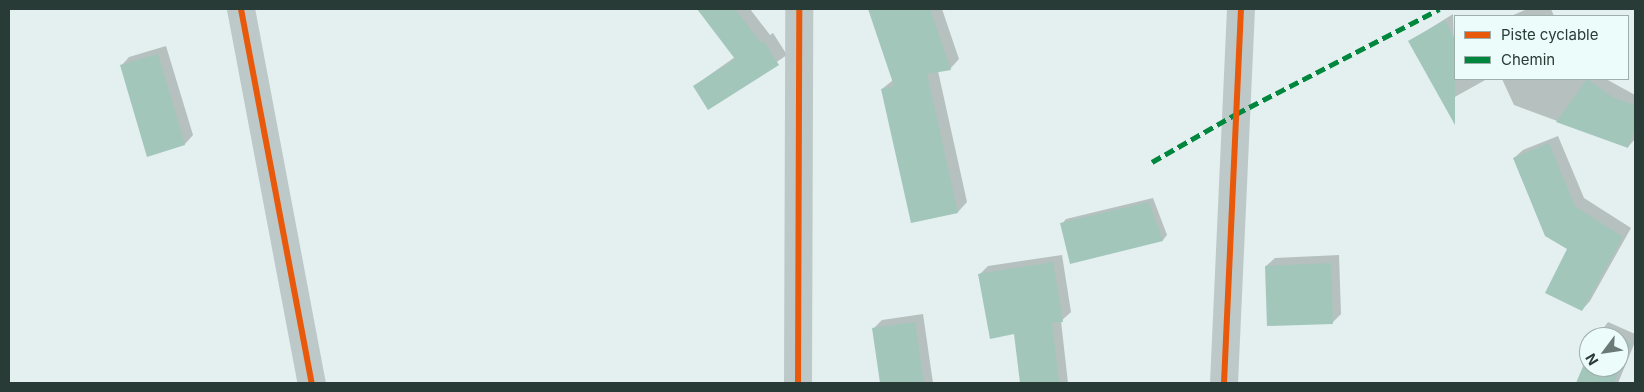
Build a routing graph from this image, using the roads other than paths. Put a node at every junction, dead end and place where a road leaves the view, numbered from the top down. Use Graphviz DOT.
graph roads {
  1 [pos="241,9"];
  2 [pos="799,9"];
  3 [pos="1241,9"];
  4 [pos="312,383"];
  5 [pos="798,383"];
  6 [pos="1224,383"];
  1 -- 4 [label="street"];
  2 -- 5 [label="street"];
  3 -- 6 [label="street"];
}
